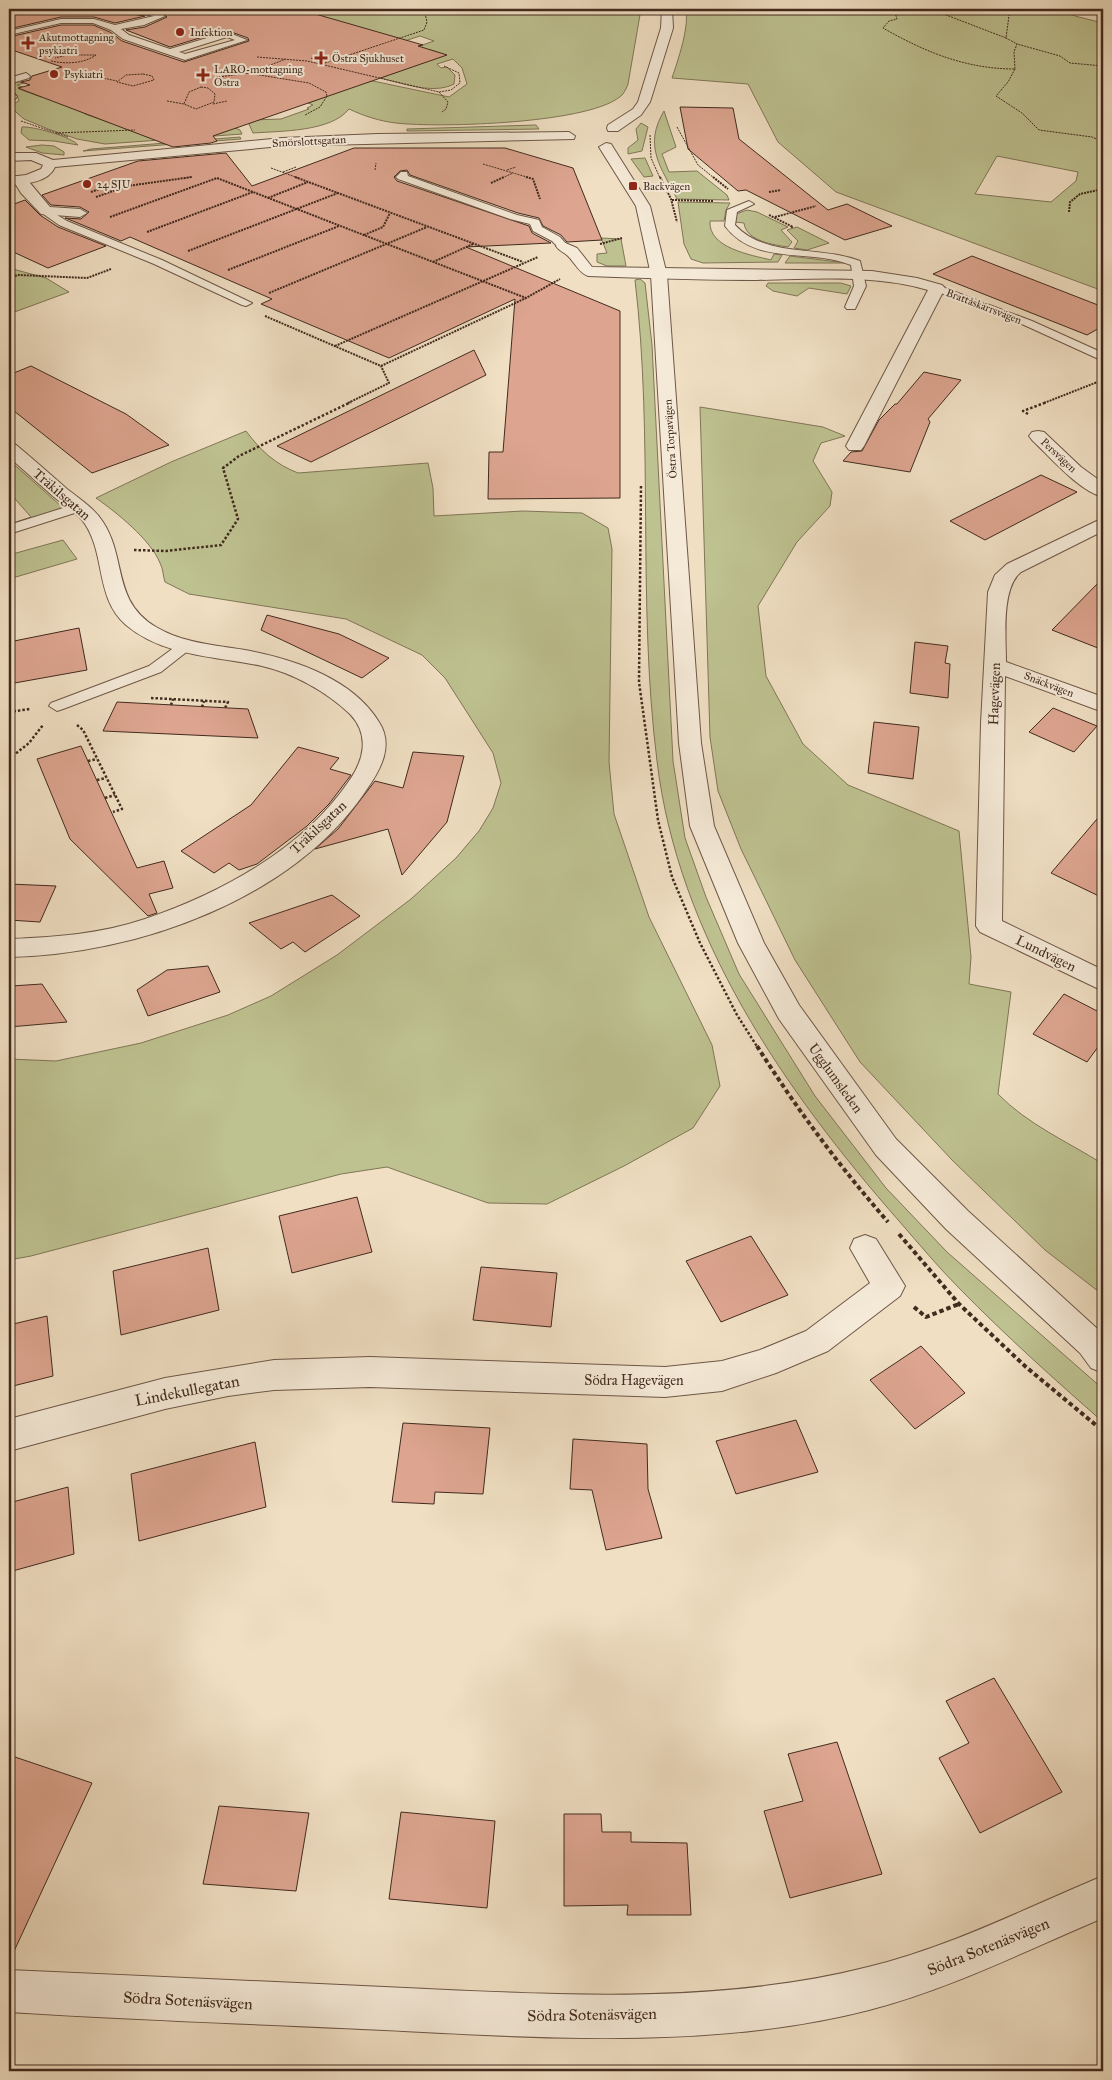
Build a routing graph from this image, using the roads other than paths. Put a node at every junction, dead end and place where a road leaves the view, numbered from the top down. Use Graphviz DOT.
graph roads {
  1 [pos="667,9"];
  2 [pos="134,10"];
  3 [pos="114,28"];
  4 [pos="9,33"];
  5 [pos="170,52"];
  6 [pos="26,76"];
  7 [pos="9,81"];
  8 [pos="9,91"];
  9 [pos="9,102"];
  10 [pos="575,136"];
  11 [pos="617,142"];
  12 [pos="590,146"];
  13 [pos="9,156"];
  14 [pos="50,164"];
  15 [pos="404,174"];
  16 [pos="15,181"];
  17 [pos="746,204"];
  18 [pos="46,211"];
  19 [pos="80,213"];
  20 [pos="520,222"];
  21 [pos="563,246"];
  22 [pos="660,275"];
  23 [pos="859,277"];
  24 [pos="938,288"];
  25 [pos="246,303"];
  26 [pos="851,307"];
  27 [pos="1103,357"];
  28 [pos="1038,436"];
  29 [pos="855,446"];
  30 [pos="9,448"];
  31 [pos="1103,492"];
  32 [pos="79,507"];
  33 [pos="1103,524"];
  34 [pos="9,530"];
  35 [pos="184,647"];
  36 [pos="995,666"];
  37 [pos="1103,705"];
  38 [pos="56,706"];
  39 [pos="690,743"];
  40 [pos="989,926"];
  41 [pos="9,948"];
  42 [pos="1103,980"];
  43 [pos="865,1248"];
  44 [pos="1099,1351"];
  45 [pos="370,1372"];
  46 [pos="9,1435"];
  47 [pos="1103,1897"];
  48 [pos="9,1991"];
  1 -- 11 [label="street"];
  2 -- 3 [label="lane"];
  3 -- 4 [label="lane"];
  3 -- 5 [label="lane"];
  5 -- 5 [label="lane"];
  6 -- 7 [label="lane"];
  8 -- 9 [label="lane"];
  10 -- 14 [label="street, Smörslottsgatan"];
  11 -- 12 [label="street"];
  11 -- 22 [label="street, Östra Torpavägen"];
  13 -- 14 [label="street, Smörslottsgatan"];
  14 -- 16 [label="street, Smörslottsgatan"];
  15 -- 21 [label="lane"];
  16 -- 18 [label="street"];
  17 -- 23 [label="lane"];
  18 -- 19 [label="street"];
  18 -- 25 [label="lane"];
  20 -- 21 [label="lane"];
  21 -- 22 [label="street"];
  22 -- 23 [label="street, Brattåskärrsvägen"];
  22 -- 39 [label="street, Östra Torpavägen"];
  23 -- 24 [label="street, Brattåskärrsvägen"];
  23 -- 26 [label="lane"];
  24 -- 27 [label="lane, Brattåskärrsvägen"];
  24 -- 29 [label="street"];
  28 -- 31 [label="street, Persvägen"];
  30 -- 32 [label="street, Träkilsgatan"];
  32 -- 34 [label="lane"];
  32 -- 35 [label="street, Träkilsgatan"];
  33 -- 36 [label="street, Hagevägen"];
  35 -- 38 [label="lane"];
  35 -- 41 [label="street, Träkilsgatan"];
  36 -- 37 [label="street, Snäckvägen"];
  36 -- 40 [label="street, Hagevägen"];
  39 -- 44 [label="street, Ugglumsleden"];
  40 -- 42 [label="street, Lundvägen"];
  43 -- 45 [label="street, Södra Hagevägen"];
  45 -- 46 [label="street, Lindekullegatan"];
  47 -- 48 [label="street, Södra Sotenäsvägen"];
}
